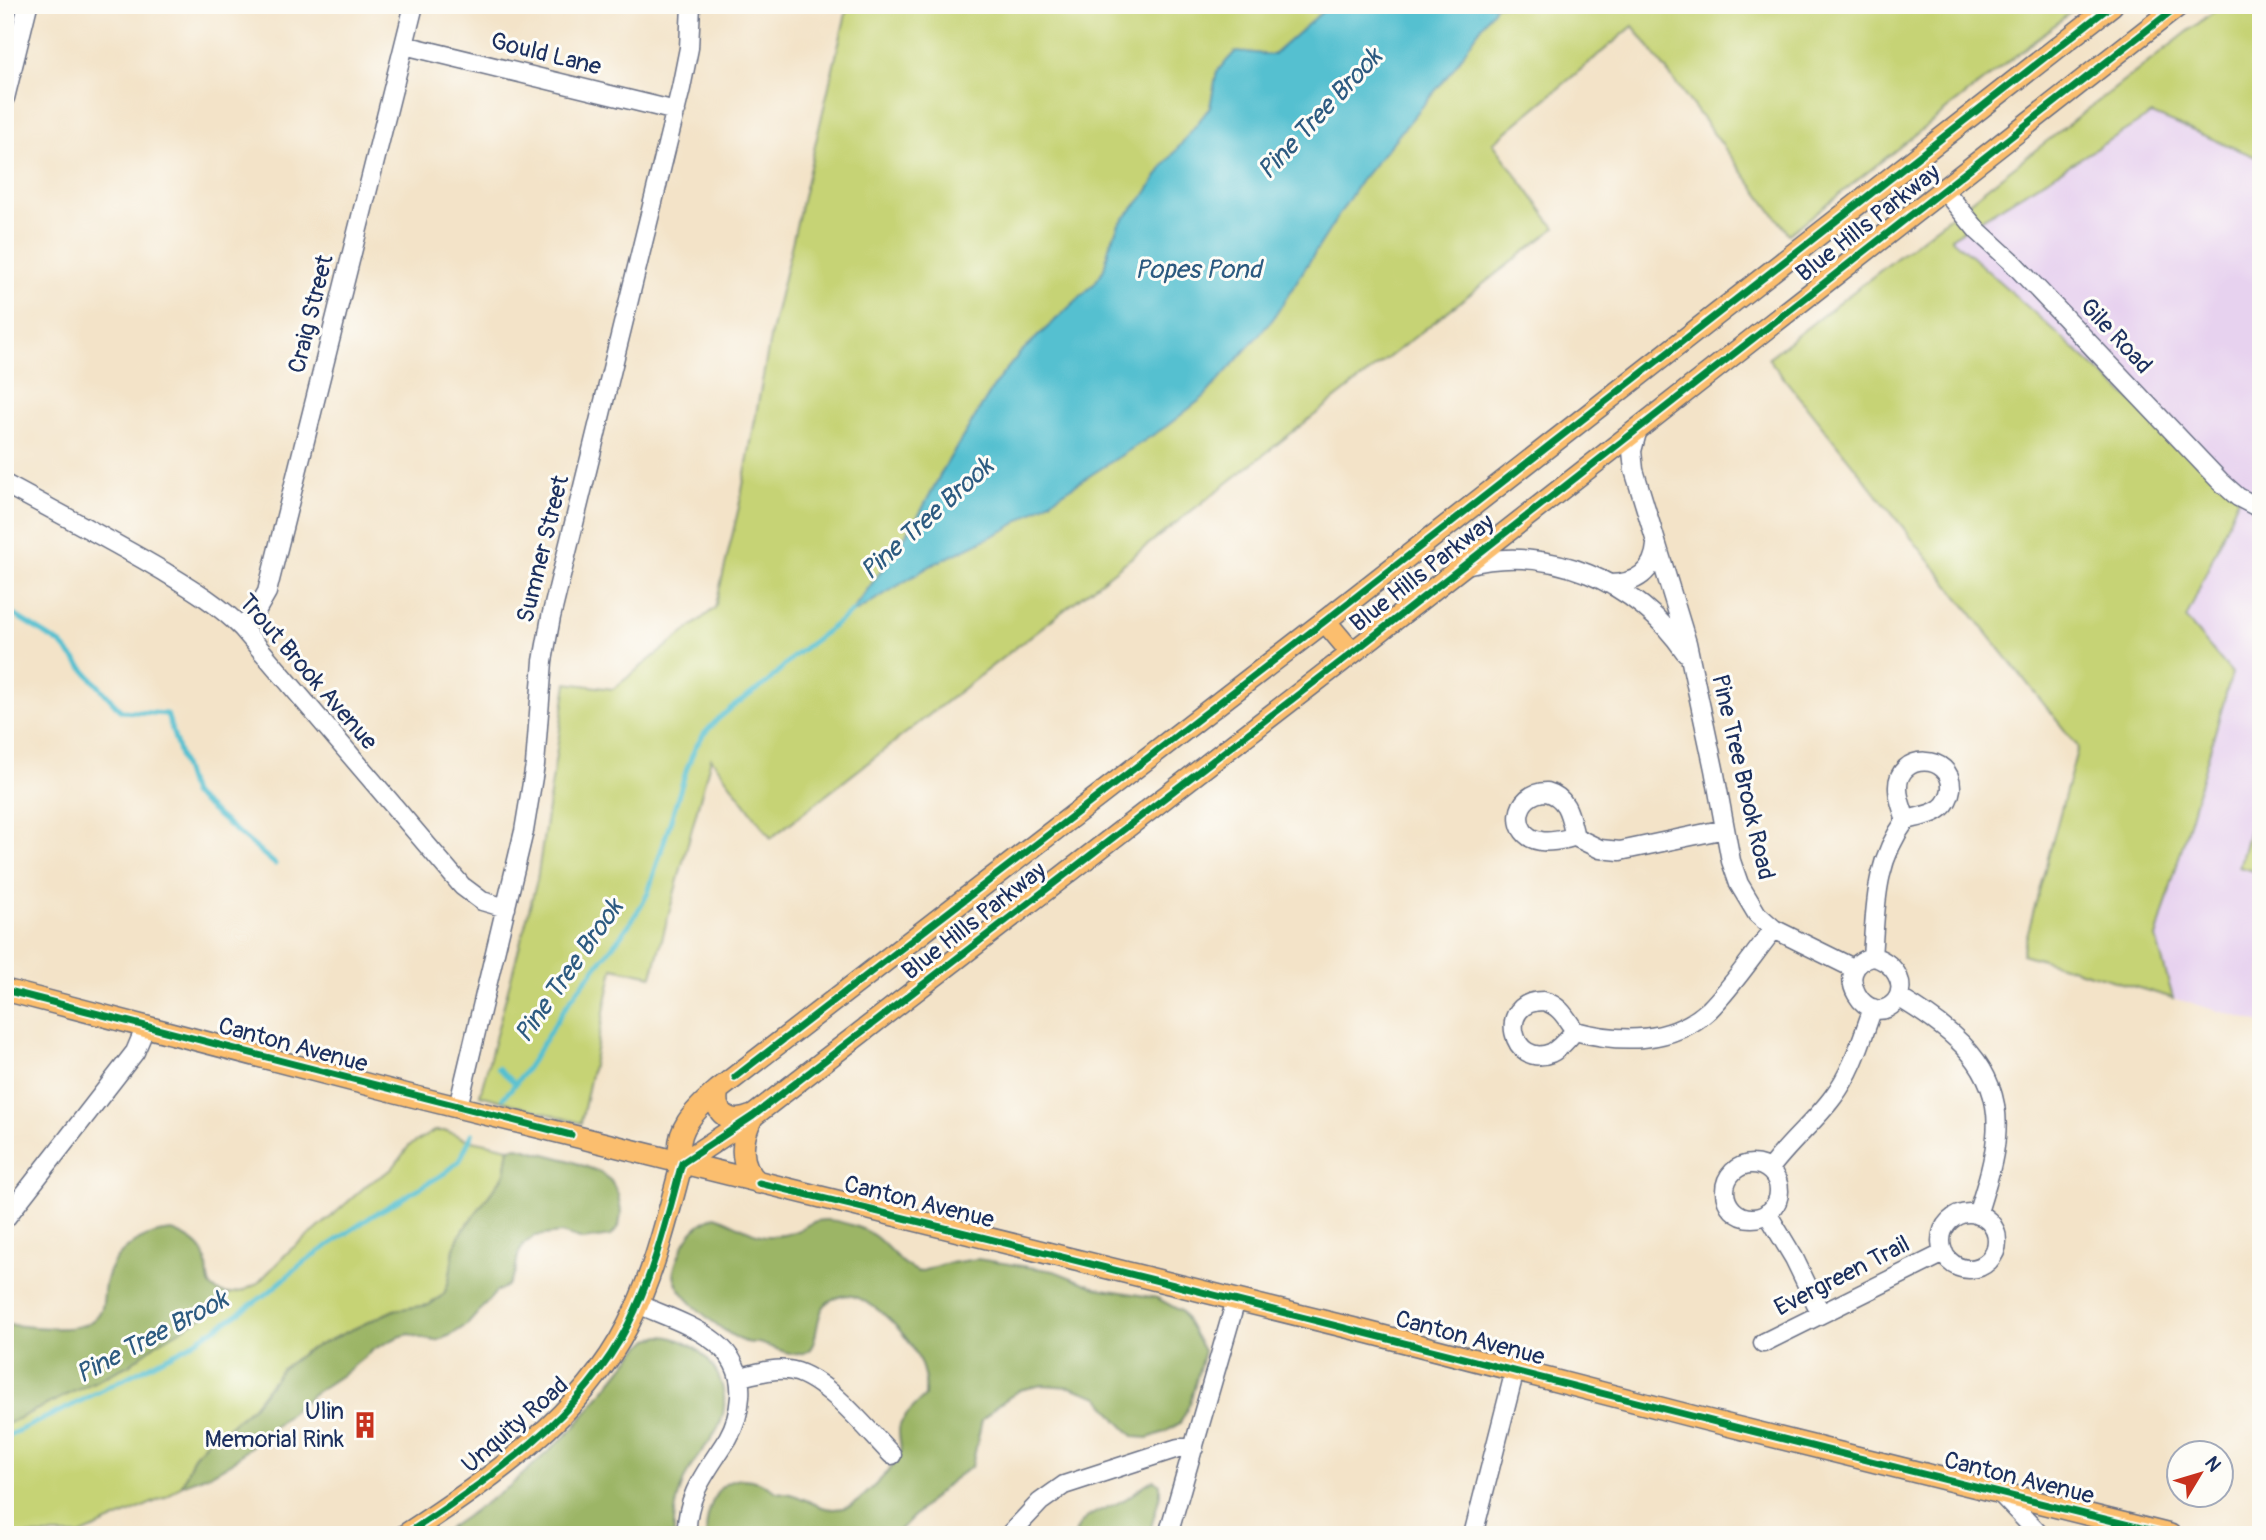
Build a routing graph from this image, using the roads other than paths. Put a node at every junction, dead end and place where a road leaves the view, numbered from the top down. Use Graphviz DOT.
graph roads {
  1 [pos="28,5"];
  2 [pos="414,5"];
  3 [pos="691,5"];
  4 [pos="2112,5"];
  5 [pos="2179,5"];
  6 [pos="404,45"];
  7 [pos="5,98"];
  8 [pos="676,111"];
  9 [pos="1943,189"];
  10 [pos="1638,429"];
  11 [pos="5,484"];
  12 [pos="2261,509"];
  13 [pos="1656,545"];
  14 [pos="1463,565"];
  15 [pos="1609,584"];
  16 [pos="1325,621"];
  17 [pos="242,628"];
  18 [pos="1352,653"];
  19 [pos="1691,661"];
  20 [pos="1906,820"];
  21 [pos="1725,829"];
  22 [pos="1575,837"];
  23 [pos="506,908"];
  24 [pos="1774,929"];
  25 [pos="1872,957"];
  26 [pos="1855,969"];
  27 [pos="5,990"];
  28 [pos="1898,998"];
  29 [pos="1873,1008"];
  30 [pos="146,1026"];
  31 [pos="1575,1031"];
  32 [pos="718,1090"];
  33 [pos="458,1107"];
  34 [pos="753,1116"];
  35 [pos="682,1163"];
  36 [pos="1769,1170"];
  37 [pos="759,1182"];
  38 [pos="1767,1213"];
  39 [pos="1977,1215"];
  40 [pos="5,1219"];
  41 [pos="1944,1253"];
  42 [pos="1236,1300"];
  43 [pos="638,1304"];
  44 [pos="1821,1314"];
  45 [pos="1763,1343"];
  46 [pos="1515,1370"];
  47 [pos="739,1377"];
  48 [pos="1194,1448"];
  49 [pos="892,1455"];
  50 [pos="2000,1493"];
  51 [pos="405,1535"];
  52 [pos="687,1535"];
  53 [pos="1009,1535"];
  54 [pos="1168,1535"];
  55 [pos="1473,1535"];
  56 [pos="2040,1535"];
  57 [pos="2170,1535"];
  1 -- 7 [label="street"];
  2 -- 6 [label="street, Craig Street"];
  3 -- 8 [label="street, Sumner Street"];
  4 -- 16 [label="main road, Blue Hills Parkway"];
  5 -- 9 [label="main road, Blue Hills Parkway"];
  6 -- 8 [label="street, Gould Lane"];
  6 -- 17 [label="street, Craig Street"];
  8 -- 23 [label="street, Sumner Street"];
  9 -- 10 [label="main road, Blue Hills Parkway"];
  9 -- 12 [label="street, Gile Road"];
  10 -- 13 [label="street, Pine Tree Brook Road"];
  10 -- 14 [label="main road, Blue Hills Parkway"];
  11 -- 17 [label="street, Trout Brook Avenue"];
  13 -- 15 [label="street"];
  13 -- 19 [label="street, Pine Tree Brook Road"];
  14 -- 15 [label="street, Pine Tree Brook Road"];
  14 -- 18 [label="main road, Blue Hills Parkway"];
  15 -- 19 [label="street, Pine Tree Brook Road"];
  16 -- 18 [label="main road"];
  16 -- 32 [label="main road, Blue Hills Parkway"];
  17 -- 23 [label="street, Trout Brook Avenue"];
  18 -- 34 [label="main road, Blue Hills Parkway"];
  19 -- 21 [label="street, Pine Tree Brook Road"];
  20 -- 25 [label="street"];
  21 -- 22 [label="street"];
  21 -- 24 [label="street, Pine Tree Brook Road"];
  23 -- 33 [label="street, Sumner Street"];
  24 -- 26 [label="street, Pine Tree Brook Road"];
  24 -- 31 [label="street"];
  25 -- 26 [label="street"];
  25 -- 28 [label="street"];
  26 -- 29 [label="street"];
  27 -- 30 [label="main road, Canton Avenue"];
  28 -- 29 [label="street"];
  28 -- 39 [label="street"];
  29 -- 36 [label="street"];
  30 -- 33 [label="main road, Canton Avenue"];
  30 -- 40 [label="street"];
  32 -- 34 [label="main road"];
  32 -- 35 [label="main road, Blue Hills Parkway"];
  33 -- 35 [label="main road, Canton Avenue"];
  34 -- 35 [label="main road, Blue Hills Parkway"];
  34 -- 37 [label="main road"];
  35 -- 37 [label="main road, Canton Avenue"];
  35 -- 43 [label="main road, Unquity Road"];
  36 -- 38 [label="street"];
  36 -- 38 [label="street"];
  37 -- 42 [label="main road, Canton Avenue"];
  38 -- 44 [label="street"];
  39 -- 41 [label="street, Evergreen Trail"];
  39 -- 41 [label="street, Evergreen Trail"];
  41 -- 44 [label="street, Evergreen Trail"];
  42 -- 46 [label="main road, Canton Avenue"];
  42 -- 48 [label="street"];
  43 -- 47 [label="street"];
  43 -- 51 [label="main road, Unquity Road"];
  44 -- 45 [label="street, Evergreen Trail"];
  46 -- 50 [label="main road, Canton Avenue"];
  46 -- 55 [label="street"];
  47 -- 49 [label="street"];
  47 -- 52 [label="street"];
  48 -- 53 [label="street"];
  48 -- 54 [label="street"];
  50 -- 56 [label="street"];
  50 -- 57 [label="main road, Canton Avenue"];
}
